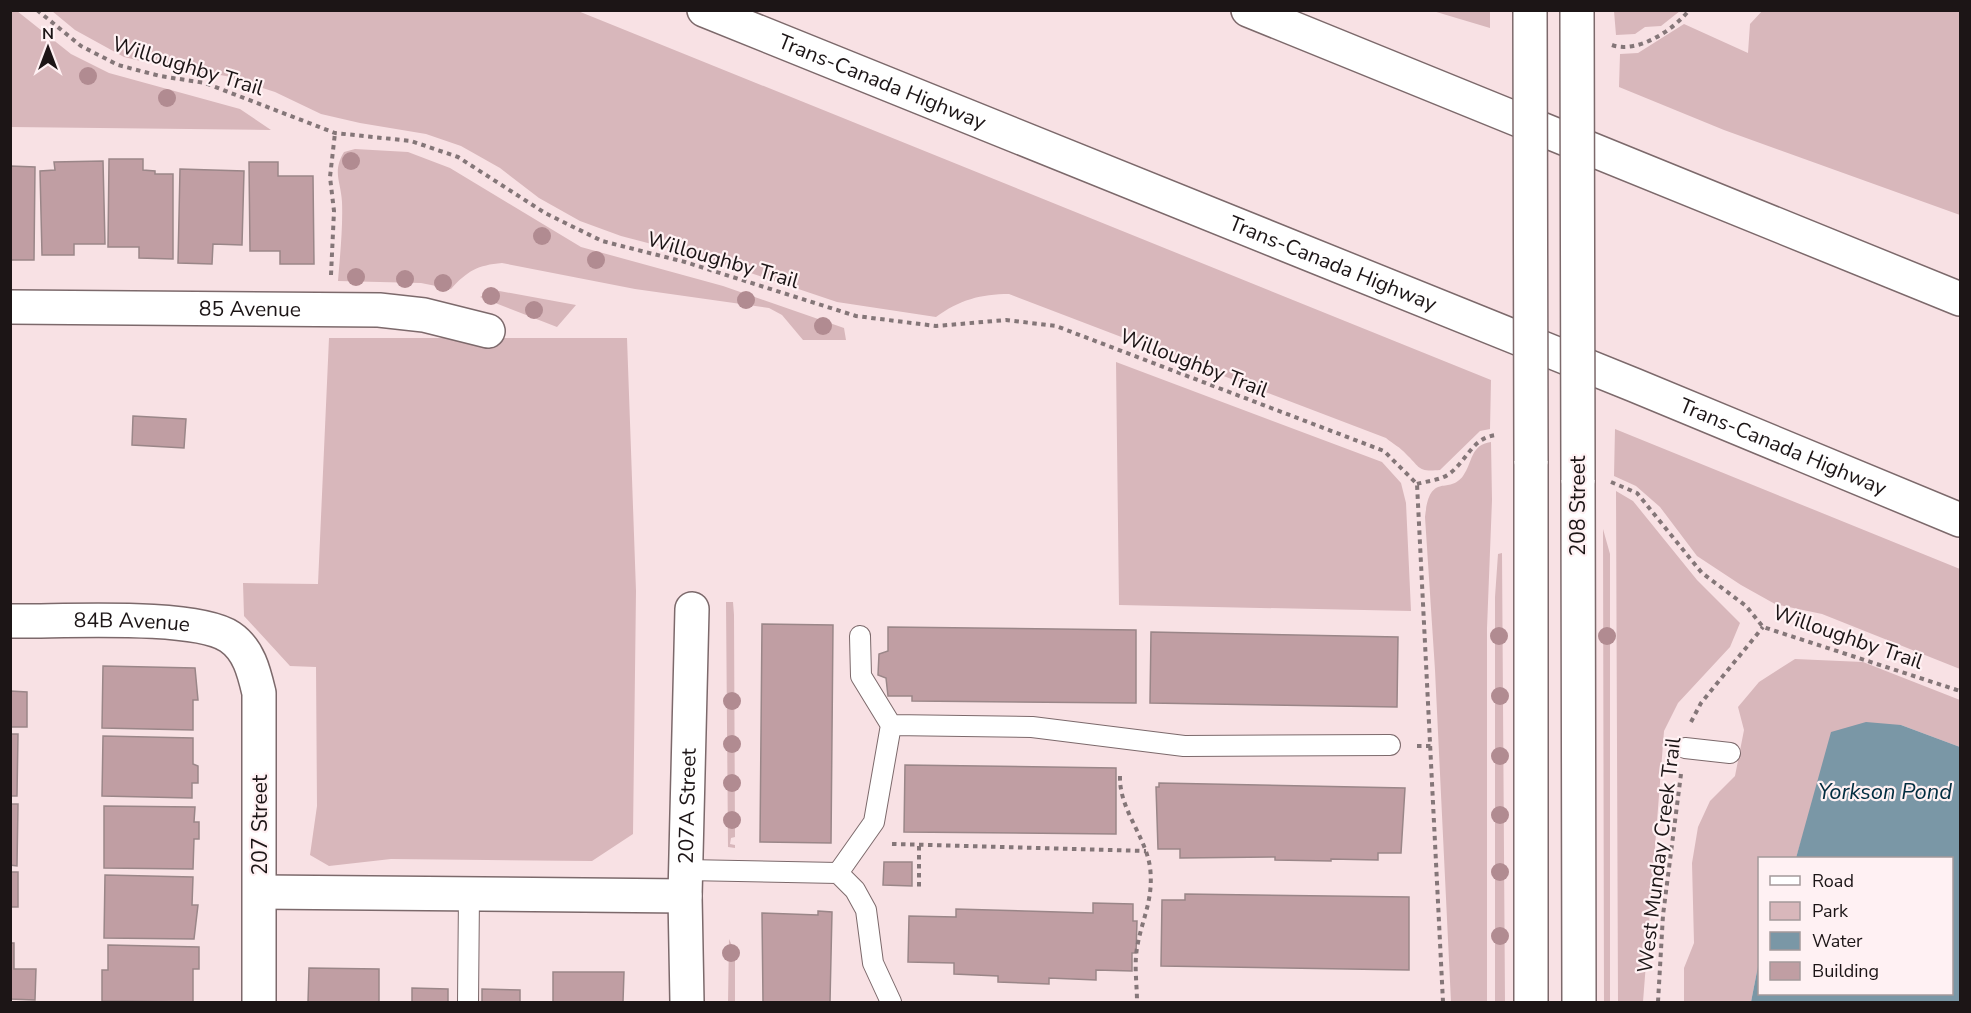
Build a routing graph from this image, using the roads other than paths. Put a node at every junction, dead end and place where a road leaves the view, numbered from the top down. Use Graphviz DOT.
graph roads {
  1 [pos="704,10"];
  2 [pos="1248,10"];
  3 [pos="1530,10"];
  4 [pos="1577,10"];
  5 [pos="1960,299"];
  6 [pos="10,307"];
  7 [pos="488,331"];
  8 [pos="1960,520"];
  9 [pos="692,609"];
  10 [pos="10,621"];
  11 [pos="860,636"];
  12 [pos="243,650"];
  13 [pos="891,724"];
  14 [pos="1390,745"];
  15 [pos="1685,748"];
  16 [pos="1730,753"];
  17 [pos="838,873"];
  18 [pos="685,883"];
  19 [pos="260,892"];
  20 [pos="470,894"];
  21 [pos="259,1002"];
  22 [pos="468,1002"];
  23 [pos="687,1002"];
  24 [pos="891,1002"];
  25 [pos="1531,1002"];
  26 [pos="1579,1002"];
  1 -- 8 [label="main road, Trans-Canada Highway"];
  2 -- 5 [label="main road"];
  3 -- 25 [label="main road, bridge"];
  4 -- 26 [label="main road, 208 Street, bridge"];
  6 -- 7 [label="main road, 85 Avenue"];
  9 -- 18 [label="main road, 207A Street"];
  10 -- 12 [label="main road, 84B Avenue"];
  11 -- 13 [label="lane"];
  12 -- 19 [label="main road, 207 Street"];
  13 -- 14 [label="lane"];
  13 -- 17 [label="lane"];
  15 -- 16 [label="lane"];
  17 -- 18 [label="lane"];
  17 -- 24 [label="lane"];
  18 -- 20 [label="main road"];
  18 -- 23 [label="main road, 207A Street"];
  19 -- 20 [label="main road"];
  19 -- 21 [label="main road, 207 Street"];
  20 -- 22 [label="lane"];
}
